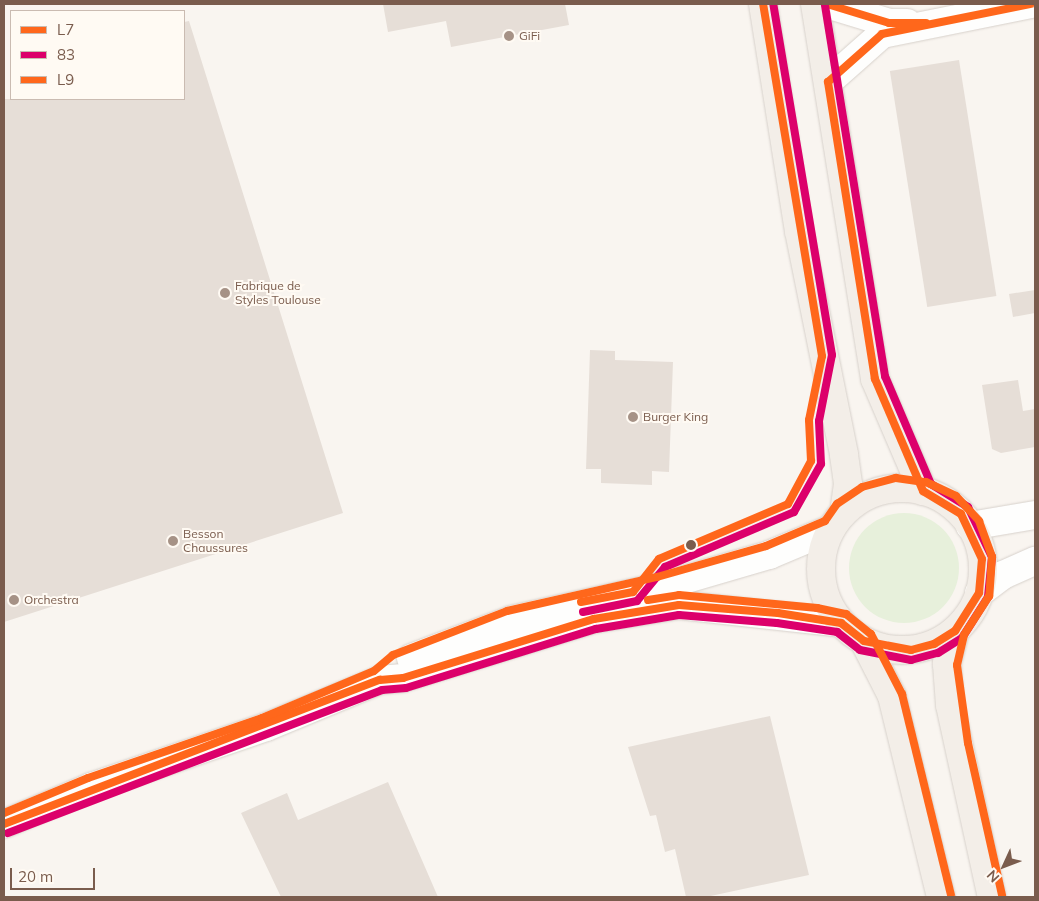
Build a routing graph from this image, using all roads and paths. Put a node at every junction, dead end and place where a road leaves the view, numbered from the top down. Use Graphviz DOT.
graph roads {
  1 [pos="763,4"];
  2 [pos="815,4"];
  3 [pos="827,4"];
  4 [pos="1031,4"];
  5 [pos="936,23"];
  6 [pos="828,82"];
  7 [pos="923,491"];
  8 [pos="1035,515"];
  9 [pos="838,520"];
  10 [pos="970,526"];
  11 [pos="1035,561"];
  12 [pos="979,592"];
  13 [pos="840,623"];
  14 [pos="955,631"];
  15 [pos="864,641"];
  16 [pos="380,680"];
  17 [pos="4,824"];
  18 [pos="941,897"];
  19 [pos="992,897"];
  1 -- 9 [label="main road"];
  2 -- 6 [label="main road"];
  3 -- 5 [label="street"];
  4 -- 5 [label="street"];
  5 -- 6 [label="street"];
  6 -- 7 [label="main road"];
  7 -- 9 [label="main road"];
  7 -- 10 [label="main road"];
  8 -- 10 [label="street"];
  9 -- 13 [label="main road"];
  9 -- 16 [label="street"];
  10 -- 12 [label="main road"];
  11 -- 12 [label="street"];
  12 -- 14 [label="main road"];
  13 -- 15 [label="main road"];
  13 -- 16 [label="street"];
  14 -- 15 [label="main road"];
  14 -- 19 [label="main road"];
  15 -- 18 [label="main road"];
  16 -- 17 [label="street"];
}
